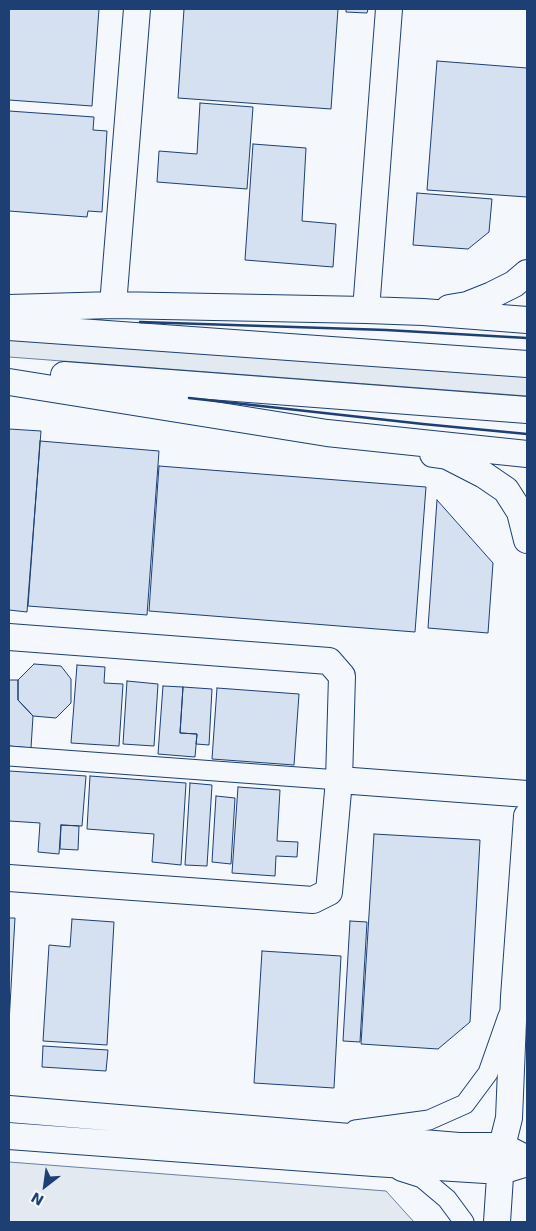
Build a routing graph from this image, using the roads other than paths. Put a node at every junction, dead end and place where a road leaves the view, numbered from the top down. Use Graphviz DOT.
graph roads {
  1 [pos="137,9"];
  2 [pos="389,9"];
  3 [pos="527,273"];
  4 [pos="113,306"];
  5 [pos="9,308"];
  6 [pos="366,310"];
  7 [pos="423,312"];
  8 [pos="527,320"];
  9 [pos="9,327"];
  10 [pos="527,364"];
  11 [pos="9,372"];
  12 [pos="9,382"];
  13 [pos="527,410"];
  14 [pos="358,438"];
  15 [pos="527,454"];
  16 [pos="527,540"];
  17 [pos="9,637"];
  18 [pos="9,756"];
  19 [pos="339,780"];
  20 [pos="527,794"];
  21 [pos="527,816"];
  22 [pos="9,878"];
  23 [pos="514,997"];
  24 [pos="9,1110"];
  25 [pos="324,1134"];
  26 [pos="9,1136"];
  27 [pos="501,1158"];
  28 [pos="527,1159"];
  29 [pos="374,1163"];
  30 [pos="527,1163"];
  31 [pos="464,1222"];
  32 [pos="497,1222"];
  1 -- 4 [label="street"];
  2 -- 6 [label="street"];
  3 -- 7 [label="street"];
  4 -- 5 [label="street"];
  4 -- 6 [label="street"];
  6 -- 7 [label="street"];
  7 -- 8 [label="street"];
  9 -- 10 [label="street"];
  11 -- 13 [label="street"];
  12 -- 14 [label="street"];
  14 -- 15 [label="street"];
  14 -- 16 [label="street"];
  17 -- 19 [label="street"];
  18 -- 19 [label="street"];
  19 -- 20 [label="street"];
  19 -- 22 [label="street"];
  21 -- 23 [label="street"];
  23 -- 25 [label="street"];
  23 -- 27 [label="street"];
  24 -- 25 [label="street"];
  25 -- 27 [label="street"];
  26 -- 29 [label="street"];
  27 -- 28 [label="street"];
  27 -- 29 [label="street"];
  27 -- 30 [label="street"];
  27 -- 32 [label="street"];
  29 -- 31 [label="street"];
}
